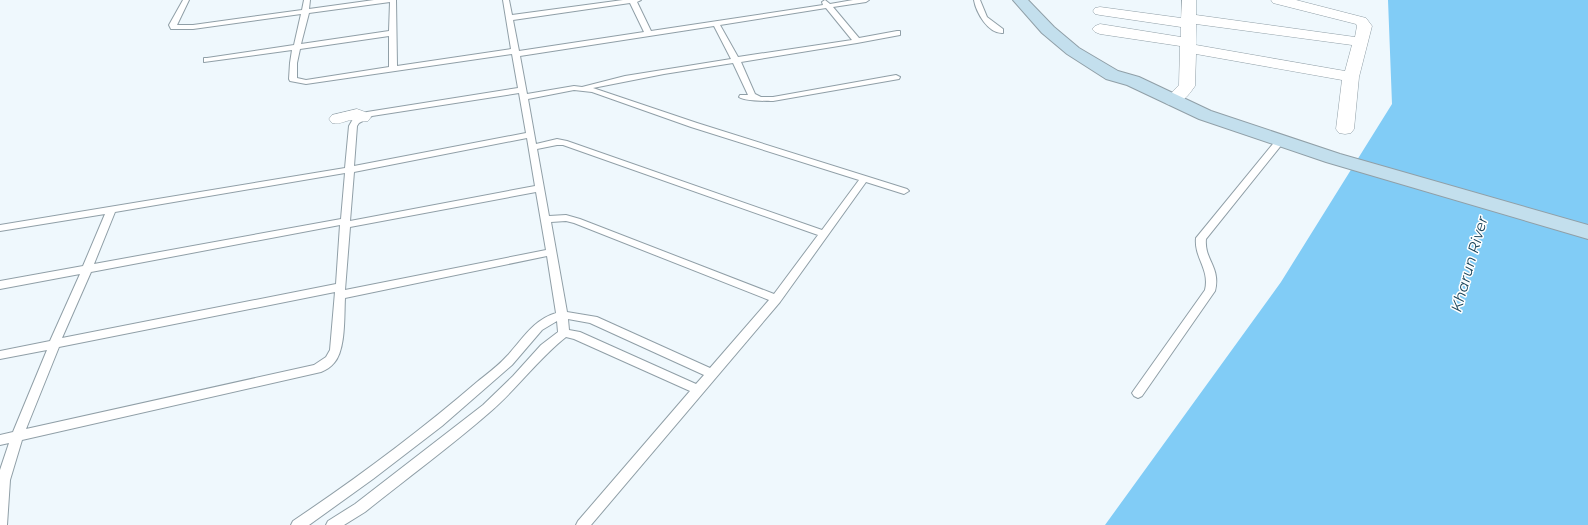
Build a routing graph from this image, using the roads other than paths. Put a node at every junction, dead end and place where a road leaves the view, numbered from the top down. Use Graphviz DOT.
graph roads {
  1 [pos="186,0"];
  2 [pos="307,0"];
  3 [pos="389,0"];
  4 [pos="393,0"];
  5 [pos="506,0"];
  6 [pos="634,0"];
  7 [pos="866,0"];
  8 [pos="977,0"];
  9 [pos="1020,0"];
  10 [pos="1038,0"];
  11 [pos="1189,0"];
  12 [pos="1278,0"];
  13 [pos="827,3"];
  14 [pos="1100,11"];
  15 [pos="306,12"];
  16 [pos="510,18"];
  17 [pos="1189,22"];
  18 [pos="716,24"];
  19 [pos="1065,26"];
  20 [pos="1100,29"];
  21 [pos="1048,30"];
  22 [pos="1000,31"];
  23 [pos="393,32"];
  24 [pos="897,33"];
  25 [pos="649,34"];
  26 [pos="857,41"];
  27 [pos="1361,42"];
  28 [pos="1188,45"];
  29 [pos="298,47"];
  30 [pos="516,53"];
  31 [pos="207,60"];
  32 [pos="736,60"];
  33 [pos="393,69"];
  34 [pos="896,77"];
  35 [pos="1351,77"];
  36 [pos="1133,81"];
  37 [pos="583,88"];
  38 [pos="523,93"];
  39 [pos="742,97"];
  40 [pos="755,97"];
  41 [pos="1173,100"];
  42 [pos="362,117"];
  43 [pos="338,118"];
  44 [pos="1345,129"];
  45 [pos="530,135"];
  46 [pos="1280,141"];
  47 [pos="533,147"];
  48 [pos="349,170"];
  49 [pos="864,179"];
  50 [pos="540,188"];
  51 [pos="904,191"];
  52 [pos="111,210"];
  53 [pos="546,220"];
  54 [pos="345,223"];
  55 [pos="0,228"];
  56 [pos="1588,232"];
  57 [pos="824,234"];
  58 [pos="551,252"];
  59 [pos="87,269"];
  60 [pos="0,285"];
  61 [pos="340,291"];
  62 [pos="776,299"];
  63 [pos="562,315"];
  64 [pos="564,333"];
  65 [pos="53,344"];
  66 [pos="0,355"];
  67 [pos="712,374"];
  68 [pos="698,390"];
  69 [pos="1138,393"];
  70 [pos="18,436"];
  71 [pos="0,440"];
  72 [pos="0,525"];
  73 [pos="298,525"];
  74 [pos="333,525"];
  75 [pos="583,525"];
  1 -- 15 [label="lane"];
  2 -- 15 [label="lane"];
  3 -- 15 [label="lane"];
  4 -- 23 [label="lane"];
  5 -- 16 [label="lane"];
  6 -- 16 [label="lane"];
  6 -- 25 [label="lane"];
  7 -- 13 [label="lane"];
  8 -- 22 [label="lane"];
  9 -- 21 [label="street"];
  10 -- 19 [label="street"];
  11 -- 17 [label="street"];
  12 -- 27 [label="street"];
  13 -- 18 [label="lane"];
  13 -- 26 [label="lane"];
  14 -- 17 [label="street"];
  15 -- 29 [label="lane"];
  16 -- 30 [label="lane"];
  17 -- 27 [label="street"];
  17 -- 28 [label="street"];
  18 -- 25 [label="lane"];
  18 -- 32 [label="lane"];
  19 -- 21 [label="street"];
  19 -- 36 [label="street"];
  20 -- 28 [label="street"];
  21 -- 36 [label="street"];
  23 -- 29 [label="lane"];
  23 -- 33 [label="lane"];
  24 -- 26 [label="lane"];
  25 -- 30 [label="lane"];
  26 -- 32 [label="lane"];
  27 -- 35 [label="street"];
  28 -- 35 [label="street"];
  28 -- 41 [label="street"];
  29 -- 31 [label="lane"];
  29 -- 33 [label="lane"];
  30 -- 33 [label="lane"];
  30 -- 38 [label="lane"];
  32 -- 37 [label="lane"];
  32 -- 40 [label="lane"];
  34 -- 40 [label="lane"];
  35 -- 44 [label="street"];
  36 -- 41 [label="street"];
  37 -- 38 [label="lane"];
  37 -- 49 [label="lane"];
  38 -- 42 [label="lane"];
  38 -- 45 [label="lane"];
  39 -- 40 [label="lane"];
  41 -- 46 [label="street"];
  42 -- 43 [label="street"];
  42 -- 48 [label="lane"];
  45 -- 47 [label="lane"];
  45 -- 48 [label="lane"];
  46 -- 56 [label="street"];
  46 -- 69 [label="lane"];
  47 -- 50 [label="lane"];
  47 -- 57 [label="lane"];
  48 -- 52 [label="lane"];
  48 -- 54 [label="lane"];
  49 -- 51 [label="lane"];
  49 -- 57 [label="lane"];
  50 -- 53 [label="lane"];
  50 -- 54 [label="lane"];
  52 -- 55 [label="lane"];
  52 -- 59 [label="lane"];
  53 -- 58 [label="lane"];
  53 -- 62 [label="lane"];
  54 -- 59 [label="lane"];
  54 -- 61 [label="lane"];
  57 -- 62 [label="lane"];
  58 -- 61 [label="lane"];
  58 -- 63 [label="lane"];
  59 -- 60 [label="lane"];
  59 -- 65 [label="lane"];
  61 -- 65 [label="lane"];
  61 -- 70 [label="lane"];
  62 -- 67 [label="lane"];
  63 -- 64 [label="lane"];
  63 -- 67 [label="lane"];
  63 -- 73 [label="lane"];
  64 -- 68 [label="lane"];
  64 -- 74 [label="lane"];
  65 -- 66 [label="lane"];
  65 -- 70 [label="lane"];
  67 -- 68 [label="lane"];
  68 -- 75 [label="lane"];
  70 -- 71 [label="lane"];
  70 -- 72 [label="lane"];
}
